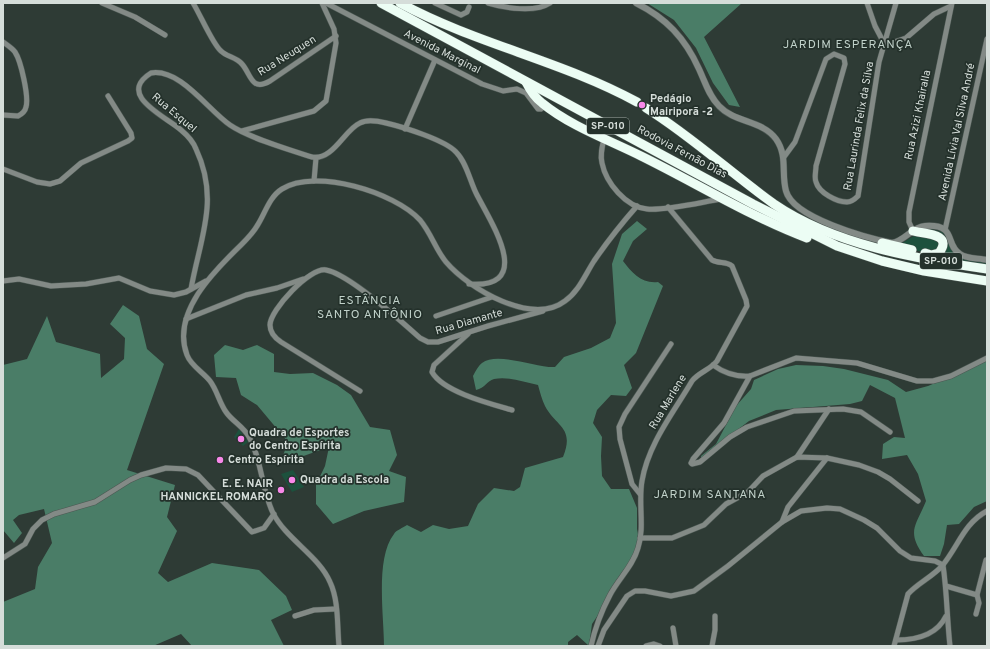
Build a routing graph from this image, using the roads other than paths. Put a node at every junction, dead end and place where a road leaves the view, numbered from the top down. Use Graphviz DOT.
graph roads {
  1 [pos="102,3"];
  2 [pos="193,3"];
  3 [pos="322,3"];
  4 [pos="326,3"];
  5 [pos="381,3"];
  6 [pos="400,3"];
  7 [pos="435,3"];
  8 [pos="488,3"];
  9 [pos="550,3"];
  10 [pos="636,3"];
  11 [pos="867,3"];
  12 [pos="896,3"];
  13 [pos="952,4"];
  14 [pos="469,7"];
  15 [pos="165,35"];
  16 [pos="336,36"];
  17 [pos="987,39"];
  18 [pos="3,42"];
  19 [pos="885,45"];
  20 [pos="435,60"];
  21 [pos="526,82"];
  22 [pos="108,96"];
  23 [pos="637,102"];
  24 [pos="546,106"];
  25 [pos="646,108"];
  26 [pos="3,115"];
  27 [pos="405,129"];
  28 [pos="242,131"];
  29 [pos="604,139"];
  30 [pos="784,157"];
  31 [pos="316,158"];
  32 [pos="3,170"];
  33 [pos="314,181"];
  34 [pos="722,198"];
  35 [pos="636,206"];
  36 [pos="668,207"];
  37 [pos="945,230"];
  38 [pos="913,231"];
  39 [pos="831,233"];
  40 [pos="837,246"];
  41 [pos="987,260"];
  42 [pos="987,269"];
  43 [pos="304,278"];
  44 [pos="209,279"];
  45 [pos="3,281"];
  46 [pos="987,281"];
  47 [pos="469,284"];
  48 [pos="191,289"];
  49 [pos="492,297"];
  50 [pos="548,309"];
  51 [pos="436,316"];
  52 [pos="186,319"];
  53 [pos="472,331"];
  54 [pos="671,344"];
  55 [pos="987,358"];
  56 [pos="714,365"];
  57 [pos="750,376"];
  58 [pos="360,391"];
  59 [pos="829,409"];
  60 [pos="512,410"];
  61 [pos="890,432"];
  62 [pos="797,457"];
  63 [pos="827,458"];
  64 [pos="640,494"];
  65 [pos="918,502"];
  66 [pos="987,511"];
  67 [pos="274,514"];
  68 [pos="782,522"];
  69 [pos="640,538"];
  70 [pos="3,558"];
  71 [pos="986,560"];
  72 [pos="943,565"];
  73 [pos="946,586"];
  74 [pos="977,595"];
  75 [pos="336,609"];
  76 [pos="976,614"];
  77 [pos="947,615"];
  78 [pos="295,616"];
  79 [pos="715,616"];
  80 [pos="673,628"];
  81 [pos="896,640"];
  82 [pos="339,646"];
  83 [pos="592,646"];
  84 [pos="598,646"];
  85 [pos="646,646"];
  86 [pos="660,646"];
  87 [pos="676,646"];
  88 [pos="712,646"];
  89 [pos="894,646"];
  90 [pos="950,646"];
  1 -- 15 [label="street"];
  2 -- 16 [label="street, Rua Neuquen"];
  3 -- 16 [label="street"];
  4 -- 20 [label="street, Avenida Marginal"];
  5 -- 21 [label="highway, Rodovia Fernão Dias / SP-010"];
  6 -- 23 [label="highway"];
  7 -- 14 [label="street"];
  8 -- 9 [label="street"];
  10 -- 30 [label="street"];
  11 -- 19 [label="street"];
  12 -- 19 [label="street, Rua Laurinda Felix da Silva"];
  13 -- 19 [label="street"];
  13 -- 38 [label="street, Rua Azizi Khairalla"];
  16 -- 28 [label="street"];
  17 -- 37 [label="street, Avenida Lívia Val Silva André"];
  18 -- 26 [label="street"];
  19 -- 30 [label="street, Rua Laurinda Felix da Silva"];
  20 -- 24 [label="street, Avenida Marginal"];
  20 -- 27 [label="street"];
  21 -- 24 [label="highway"];
  21 -- 40 [label="highway, Rodovia Fernão Dias / SP-010"];
  22 -- 32 [label="street"];
  24 -- 29 [label="highway"];
  25 -- 39 [label="highway, Rodovia Fernão Dias / SP-010"];
  27 -- 31 [label="street"];
  27 -- 47 [label="street"];
  28 -- 31 [label="street, Rua Esquel"];
  28 -- 48 [label="street, Rua Esquel"];
  29 -- 34 [label="highway"];
  29 -- 35 [label="street"];
  30 -- 38 [label="street"];
  31 -- 33 [label="street"];
  33 -- 44 [label="street"];
  33 -- 47 [label="street"];
  34 -- 36 [label="street"];
  34 -- 40 [label="highway"];
  35 -- 36 [label="street"];
  35 -- 50 [label="street, Rua Diamante"];
  36 -- 56 [label="street, Rua Marlene"];
  37 -- 38 [label="street"];
  37 -- 41 [label="street"];
  38 -- 39 [label="highway"];
  39 -- 42 [label="highway, Rodovia Fernão Dias / SP-010"];
  40 -- 46 [label="highway, Rodovia Fernão Dias / SP-010"];
  43 -- 52 [label="street"];
  43 -- 53 [label="street, Rua Diamante"];
  43 -- 58 [label="street, Rua Diamante"];
  44 -- 48 [label="street"];
  44 -- 52 [label="street"];
  45 -- 48 [label="street"];
  47 -- 49 [label="street"];
  49 -- 50 [label="street"];
  49 -- 51 [label="street"];
  50 -- 53 [label="street, Rua Diamante"];
  52 -- 67 [label="street"];
  53 -- 60 [label="street"];
  54 -- 64 [label="street"];
  55 -- 57 [label="street"];
  56 -- 57 [label="street"];
  56 -- 64 [label="street, Rua Marlene"];
  57 -- 59 [label="street"];
  59 -- 61 [label="street"];
  59 -- 62 [label="street"];
  62 -- 63 [label="street"];
  62 -- 69 [label="street"];
  63 -- 65 [label="street"];
  63 -- 68 [label="street"];
  64 -- 69 [label="street, Rua Marlene"];
  66 -- 72 [label="street"];
  67 -- 70 [label="street"];
  67 -- 75 [label="street"];
  68 -- 72 [label="street"];
  68 -- 84 [label="street"];
  69 -- 83 [label="street, Rua Marlene"];
  71 -- 74 [label="street"];
  72 -- 73 [label="street"];
  72 -- 81 [label="street"];
  73 -- 74 [label="street"];
  73 -- 77 [label="street"];
  74 -- 76 [label="street"];
  75 -- 78 [label="street"];
  75 -- 82 [label="street"];
  77 -- 81 [label="street"];
  77 -- 90 [label="street"];
  79 -- 88 [label="street"];
  80 -- 87 [label="street"];
  81 -- 89 [label="street"];
  85 -- 86 [label="street"];
}
